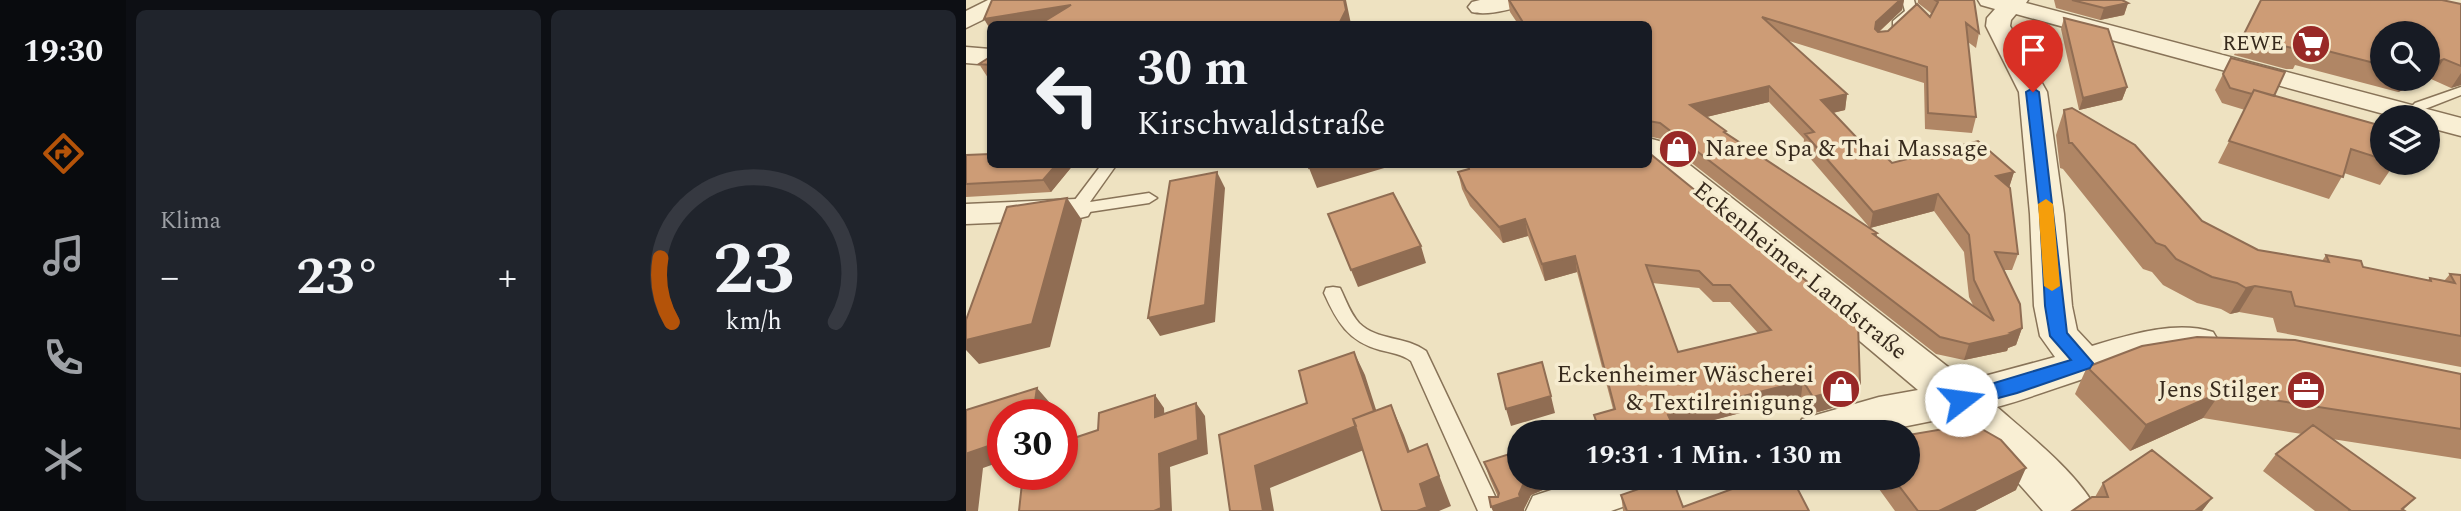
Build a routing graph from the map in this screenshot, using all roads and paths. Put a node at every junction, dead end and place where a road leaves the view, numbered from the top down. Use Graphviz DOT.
graph roads {
  1 [pos="1005,0"];
  2 [pos="1518,0"];
  3 [pos="1908,0"];
  4 [pos="2006,2"];
  5 [pos="1477,3"];
  6 [pos="966,21"];
  7 [pos="1498,21"];
  8 [pos="1889,32"];
  9 [pos="966,55"];
  10 [pos="987,57"];
  11 [pos="2459,91"];
  12 [pos="2382,105"];
  13 [pos="2423,105"];
  14 [pos="2440,121"];
  15 [pos="2461,127"];
  16 [pos="1652,150"];
  17 [pos="1107,168"];
  18 [pos="1149,198"];
  19 [pos="1076,209"];
  20 [pos="966,214"];
  21 [pos="1333,293"];
  22 [pos="2238,344"];
  23 [pos="2084,363"];
  24 [pos="1961,400"];
  25 [pos="1861,420"];
  26 [pos="1613,490"];
  27 [pos="1490,511"];
  28 [pos="1550,511"];
  29 [pos="2073,511"];
  1 -- 6 [label="street"];
  2 -- 5 [label="street"];
  3 -- 8 [label="lane"];
  4 -- 12 [label="street"];
  4 -- 23 [label="street"];
  5 -- 7 [label="street"];
  9 -- 10 [label="street"];
  11 -- 13 [label="lane"];
  14 -- 15 [label="street"];
  16 -- 24 [label="street, Eckenheimer Landstraße"];
  17 -- 19 [label="lane"];
  18 -- 19 [label="lane"];
  19 -- 20 [label="street"];
  21 -- 27 [label="lane"];
  22 -- 23 [label="street"];
  23 -- 24 [label="street"];
  24 -- 25 [label="street"];
  24 -- 29 [label="street, Eckenheimer Landstraße"];
  26 -- 28 [label="street"];
}
